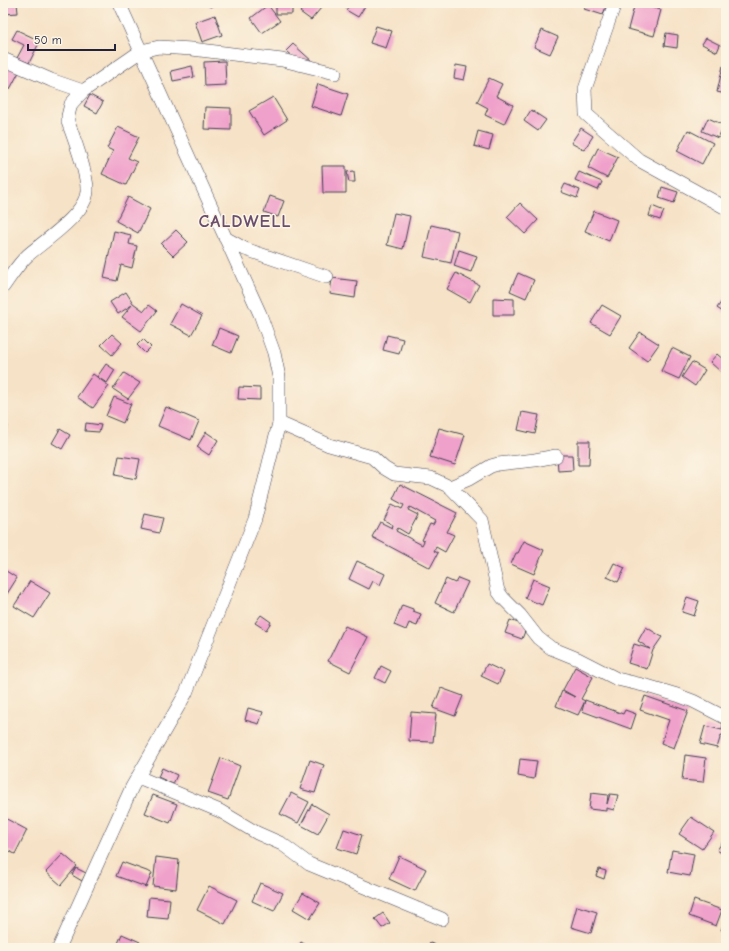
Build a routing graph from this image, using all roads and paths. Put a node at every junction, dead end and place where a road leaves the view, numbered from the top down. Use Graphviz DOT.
graph roads {
  1 [pos="119,3"];
  2 [pos="615,3"];
  3 [pos="141,51"];
  4 [pos="3,59"];
  5 [pos="335,73"];
  6 [pos="83,91"];
  7 [pos="726,208"];
  8 [pos="225,238"];
  9 [pos="327,277"];
  10 [pos="3,287"];
  11 [pos="279,423"];
  12 [pos="556,456"];
  13 [pos="450,487"];
  14 [pos="726,718"];
  15 [pos="138,777"];
  16 [pos="442,919"];
  17 [pos="58,948"];
  1 -- 3 [label="street"];
  2 -- 7 [label="street"];
  3 -- 5 [label="street"];
  3 -- 6 [label="street"];
  3 -- 8 [label="street"];
  4 -- 6 [label="street"];
  6 -- 10 [label="street"];
  8 -- 9 [label="street"];
  8 -- 11 [label="street"];
  11 -- 13 [label="street"];
  11 -- 15 [label="street"];
  12 -- 13 [label="street"];
  13 -- 14 [label="street"];
  15 -- 16 [label="street"];
  15 -- 17 [label="street"];
}
